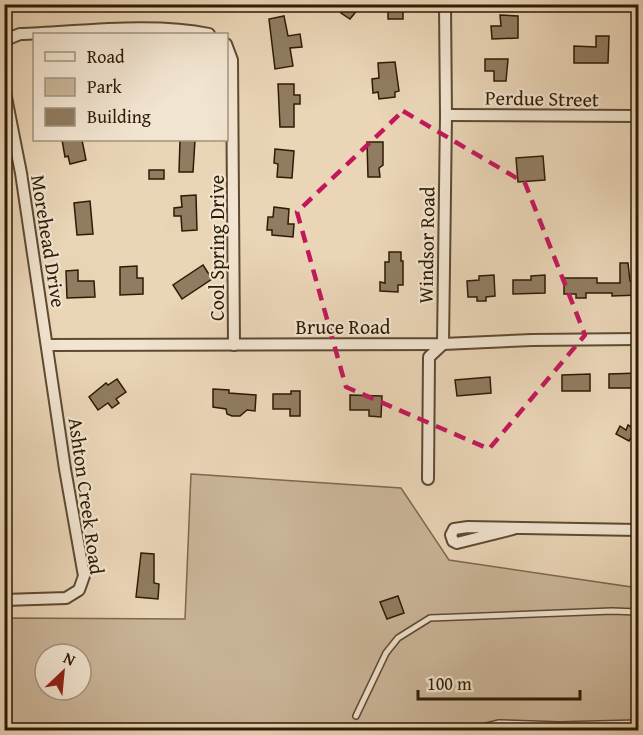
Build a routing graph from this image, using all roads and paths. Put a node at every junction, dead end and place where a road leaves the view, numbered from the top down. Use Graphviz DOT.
graph roads {
  1 [pos="445,4"];
  2 [pos="66,33"];
  3 [pos="202,33"];
  4 [pos="33,34"];
  5 [pos="4,42"];
  6 [pos="228,48"];
  7 [pos="4,87"];
  8 [pos="446,115"];
  9 [pos="639,116"];
  10 [pos="639,339"];
  11 [pos="443,344"];
  12 [pos="47,345"];
  13 [pos="234,345"];
  14 [pos="55,401"];
  15 [pos="428,479"];
  16 [pos="513,529"];
  17 [pos="639,530"];
  18 [pos="4,600"];
  19 [pos="639,612"];
  20 [pos="356,716"];
  21 [pos="639,723"];
  22 [pos="470,730"];
  1 -- 8 [label="street, Windsor Road"];
  2 -- 3 [label="street"];
  4 -- 5 [label="street"];
  6 -- 13 [label="street, Cool Spring Drive"];
  7 -- 12 [label="street, Morehead Drive"];
  8 -- 9 [label="street, Perdue Street"];
  8 -- 11 [label="street, Windsor Road"];
  10 -- 11 [label="street, Bruce Road"];
  11 -- 13 [label="street, Bruce Road"];
  11 -- 15 [label="street, Windsor Road"];
  12 -- 13 [label="street, Bruce Road"];
  12 -- 14 [label="street, Morehead Drive"];
  14 -- 18 [label="street, Ashton Creek Road"];
  16 -- 16 [label="street"];
  16 -- 17 [label="street"];
  19 -- 20 [label="lane"];
  21 -- 22 [label="lane"];
}
